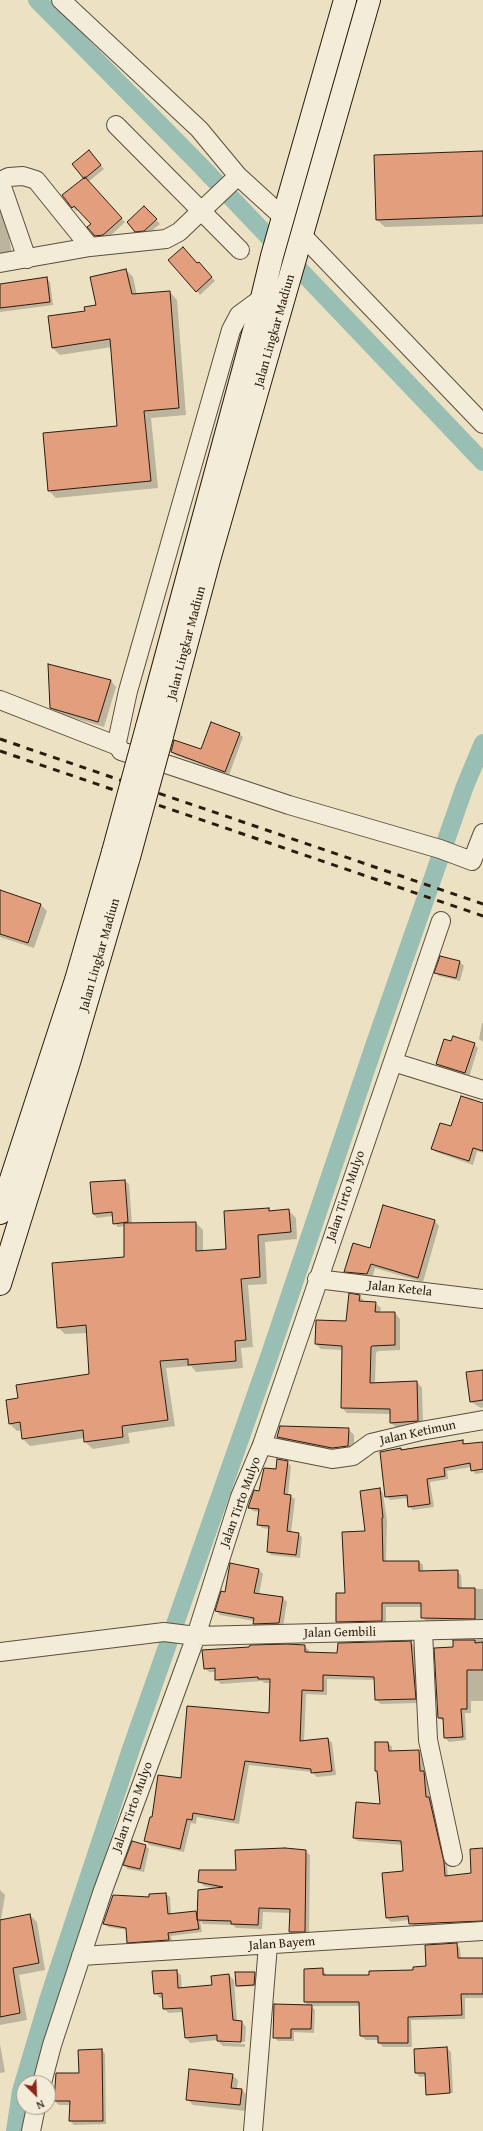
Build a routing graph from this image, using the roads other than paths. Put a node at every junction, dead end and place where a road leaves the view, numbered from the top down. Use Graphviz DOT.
graph roads {
  1 [pos="61,0"];
  2 [pos="345,0"];
  3 [pos="369,0"];
  4 [pos="337,27"];
  5 [pos="360,34"];
  6 [pos="116,124"];
  7 [pos="235,179"];
  8 [pos="0,181"];
  9 [pos="202,211"];
  10 [pos="280,225"];
  11 [pos="300,241"];
  12 [pos="90,247"];
  13 [pos="240,250"];
  14 [pos="27,259"];
  15 [pos="0,263"];
  16 [pos="262,298"];
  17 [pos="271,321"];
  18 [pos="483,424"];
  19 [pos="0,700"];
  20 [pos="118,746"];
  21 [pos="160,762"];
  22 [pos="483,833"];
  23 [pos="441,921"];
  24 [pos="393,1062"];
  25 [pos="483,1090"];
  26 [pos="0,1213"];
  27 [pos="317,1279"];
  28 [pos="0,1284"];
  29 [pos="483,1299"];
  30 [pos="483,1420"];
  31 [pos="262,1445"];
  32 [pos="483,1630"];
  33 [pos="423,1631"];
  34 [pos="193,1636"];
  35 [pos="0,1652"];
  36 [pos="453,1857"];
  37 [pos="483,1931"];
  38 [pos="268,1944"];
  39 [pos="81,1956"];
  40 [pos="44,2075"];
  41 [pos="34,2115"];
  42 [pos="31,2131"];
  43 [pos="254,2131"];
  1 -- 7 [label="street"];
  2 -- 4 [label="main road, Jalan Lingkar Madiun"];
  3 -- 5 [label="main road, Jalan Lingkar Madiun"];
  4 -- 5 [label="main road"];
  4 -- 10 [label="main road, Jalan Lingkar Madiun"];
  5 -- 11 [label="main road, Jalan Lingkar Madiun"];
  6 -- 9 [label="street"];
  7 -- 9 [label="street"];
  7 -- 10 [label="street"];
  8 -- 12 [label="street"];
  8 -- 14 [label="street"];
  9 -- 12 [label="street"];
  9 -- 13 [label="street"];
  10 -- 16 [label="main road, Jalan Lingkar Madiun"];
  11 -- 17 [label="main road, Jalan Lingkar Madiun"];
  11 -- 18 [label="street"];
  12 -- 14 [label="street"];
  14 -- 15 [label="street"];
  16 -- 17 [label="main road, Jalan Lingkar Madiun"];
  16 -- 20 [label="street"];
  17 -- 21 [label="street"];
  17 -- 26 [label="main road, Jalan Lingkar Madiun, bridge"];
  17 -- 28 [label="main road, Jalan Lingkar Madiun, bridge"];
  19 -- 20 [label="street"];
  20 -- 21 [label="street"];
  21 -- 22 [label="street"];
  23 -- 24 [label="street, Jalan Tirto Mulyo"];
  24 -- 25 [label="street"];
  24 -- 27 [label="street, Jalan Tirto Mulyo"];
  27 -- 29 [label="street, Jalan Ketela"];
  27 -- 31 [label="street, Jalan Tirto Mulyo"];
  30 -- 31 [label="street, Jalan Ketimun"];
  31 -- 34 [label="street, Jalan Tirto Mulyo"];
  32 -- 33 [label="street, Jalan Gembili"];
  33 -- 34 [label="street, Jalan Gembili"];
  33 -- 36 [label="street"];
  34 -- 35 [label="street, Jalan Gembili"];
  34 -- 39 [label="street, Jalan Tirto Mulyo"];
  37 -- 38 [label="street, Jalan Bayem"];
  38 -- 39 [label="street, Jalan Bayem"];
  38 -- 43 [label="street"];
  39 -- 40 [label="street, Jalan Tirto Mulyo"];
  41 -- 42 [label="street"];
}
